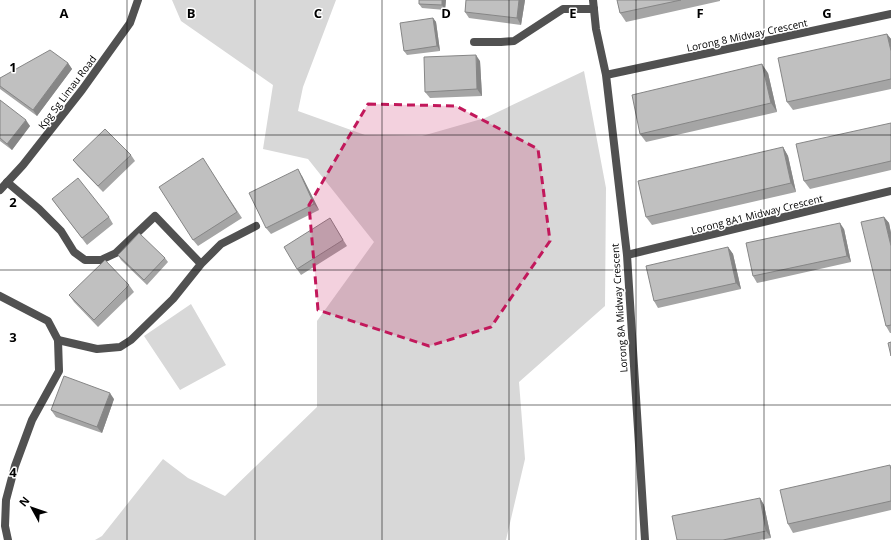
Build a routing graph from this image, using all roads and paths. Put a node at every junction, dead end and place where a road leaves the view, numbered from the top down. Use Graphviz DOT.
graph roads {
  1 [pos="138,0"];
  2 [pos="593,0"];
  3 [pos="594,9"];
  4 [pos="891,14"];
  5 [pos="474,42"];
  6 [pos="606,75"];
  7 [pos="7,182"];
  8 [pos="0,190"];
  9 [pos="891,191"];
  10 [pos="256,226"];
  11 [pos="627,256"];
  12 [pos="201,264"];
  13 [pos="0,296"];
  14 [pos="58,340"];
  15 [pos="8,540"];
  16 [pos="645,540"];
  1 -- 7 [label="street, Kpg Sg Limau Road"];
  2 -- 3 [label="street, Lorong 8A Midway Crescent"];
  3 -- 5 [label="street"];
  3 -- 6 [label="street, Lorong 8A Midway Crescent"];
  4 -- 6 [label="street, Lorong 8 Midway Crescent"];
  6 -- 11 [label="street, Lorong 8A Midway Crescent"];
  7 -- 8 [label="street, Kpg Sg Limau Road"];
  7 -- 12 [label="street"];
  9 -- 11 [label="street, Lorong 8A1 Midway Crescent"];
  10 -- 12 [label="street"];
  11 -- 16 [label="street, Lorong 8A Midway Crescent"];
  12 -- 14 [label="street"];
  13 -- 14 [label="street"];
  14 -- 15 [label="street"];
}
